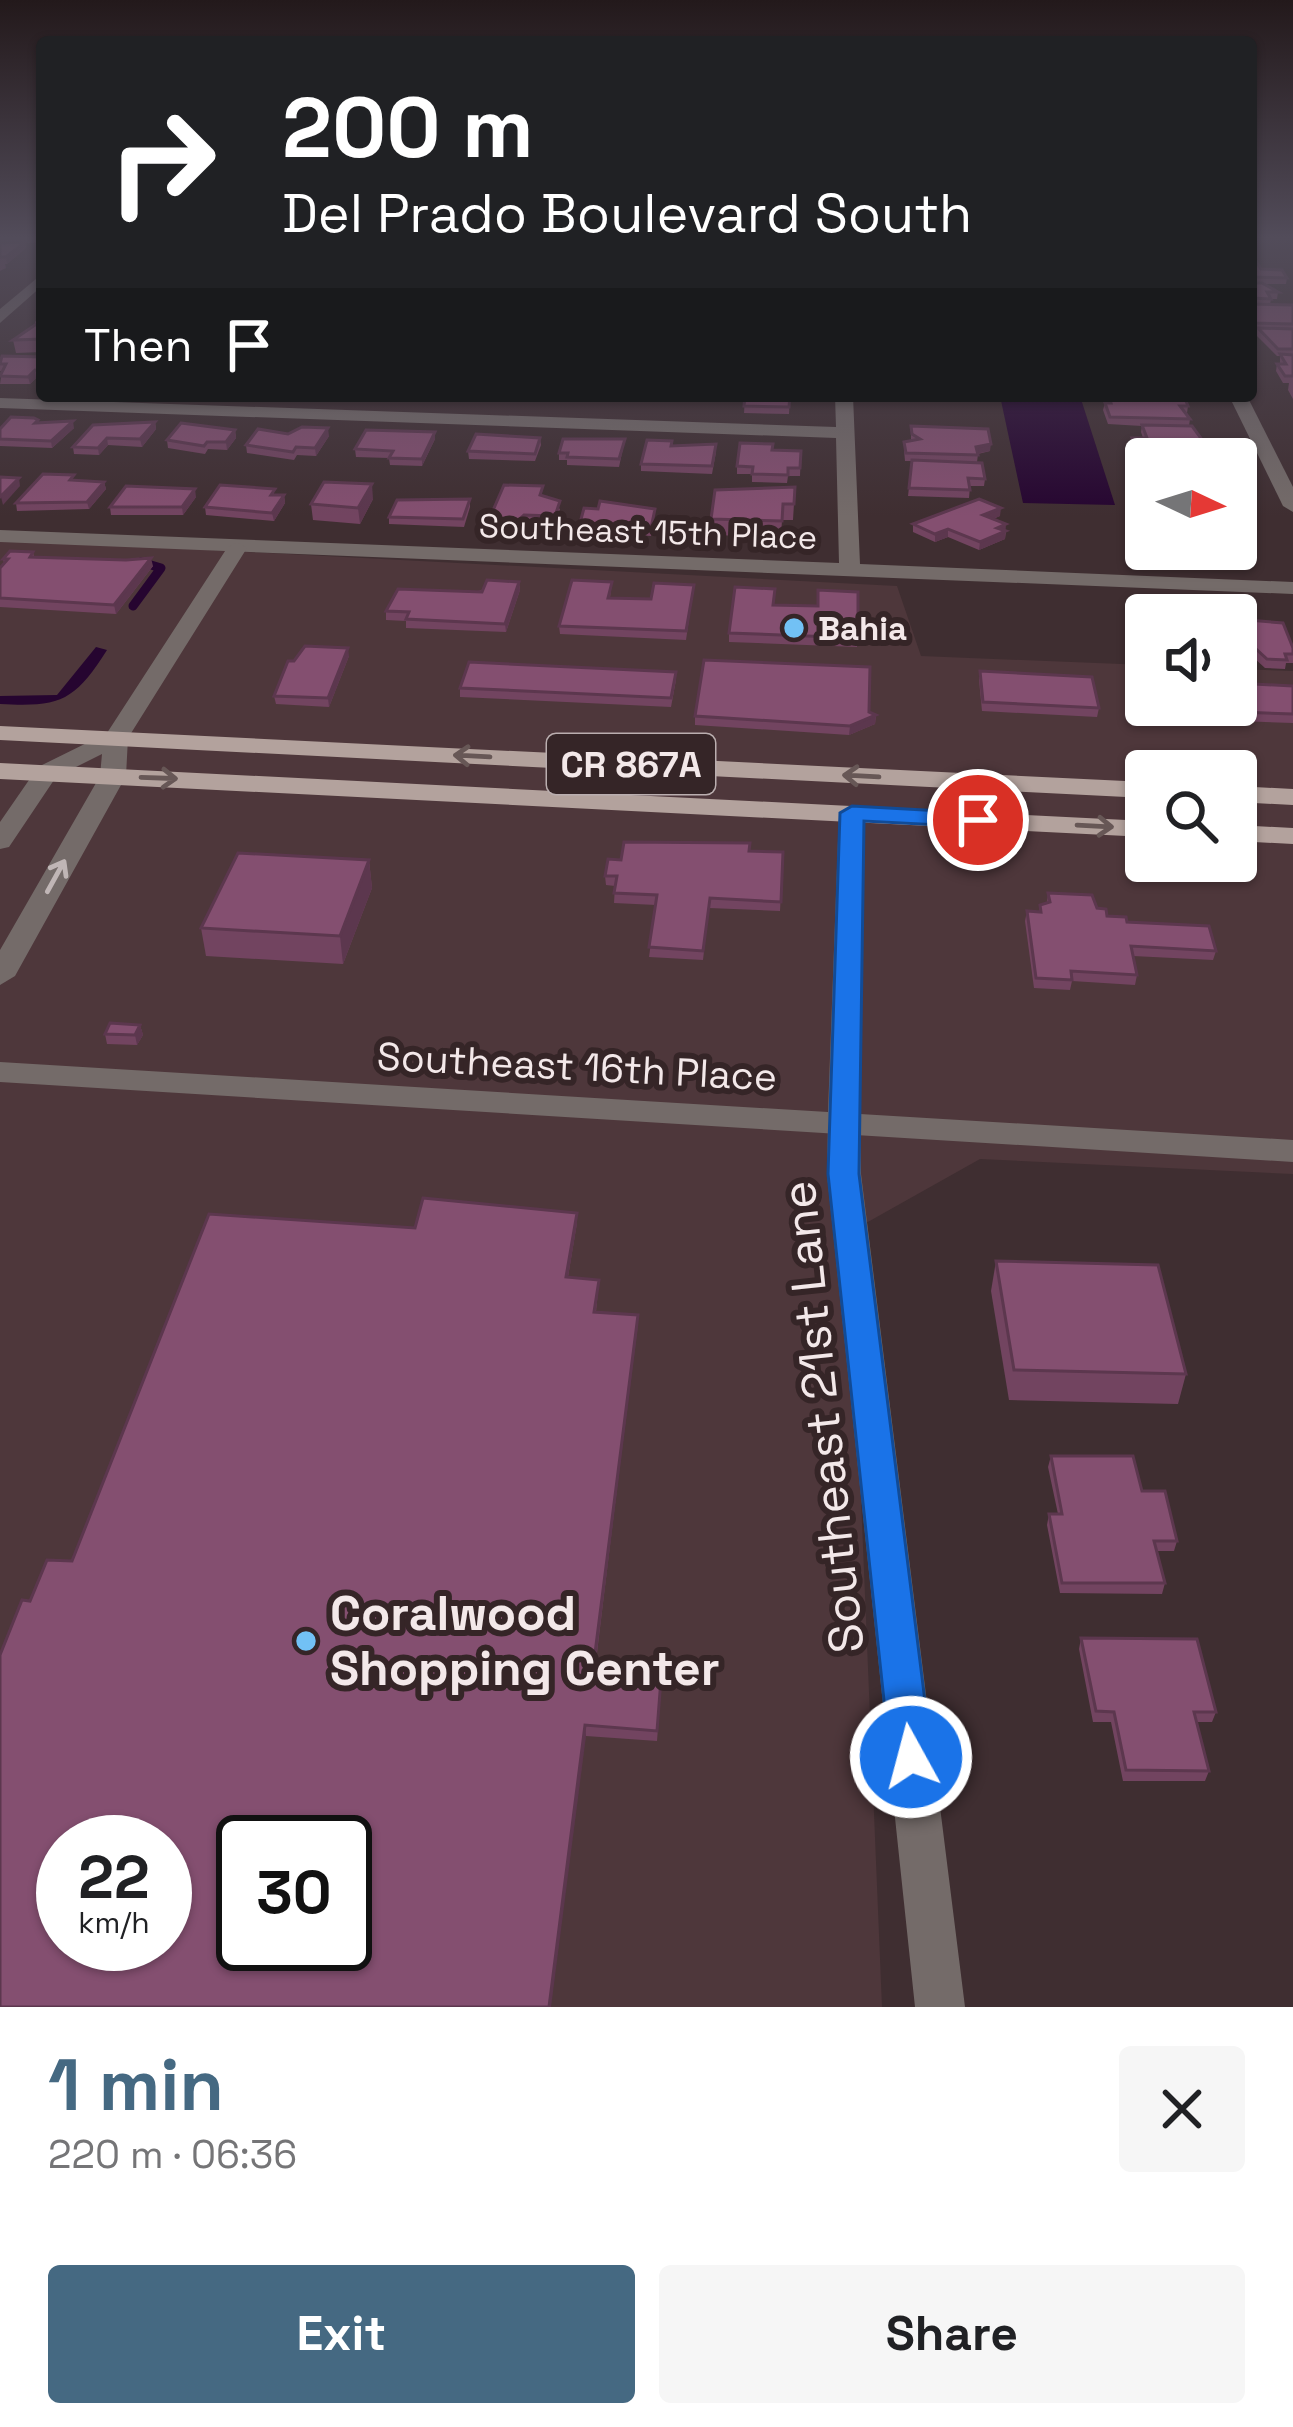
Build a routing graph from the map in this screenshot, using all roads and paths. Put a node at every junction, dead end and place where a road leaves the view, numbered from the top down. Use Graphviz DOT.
graph roads {
  1 [pos="534,402"];
  2 [pos="844,402"];
  3 [pos="1241,402"];
  4 [pos="0,403"];
  5 [pos="222,403"];
  6 [pos="528,421"];
  7 [pos="846,433"];
  8 [pos="1293,506"];
  9 [pos="0,536"];
  10 [pos="237,548"];
  11 [pos="850,571"];
  12 [pos="1293,589"];
  13 [pos="0,733"];
  14 [pos="116,738"];
  15 [pos="0,771"];
  16 [pos="46,772"];
  17 [pos="113,776"];
  18 [pos="1125,789"];
  19 [pos="1257,795"];
  20 [pos="1293,797"];
  21 [pos="1125,802"];
  22 [pos="852,813"];
  23 [pos="1125,828"];
  24 [pos="1257,834"];
  25 [pos="1293,836"];
  26 [pos="0,841"];
  27 [pos="0,976"];
  28 [pos="0,1072"];
  29 [pos="844,1124"];
  30 [pos="1293,1151"];
  31 [pos="940,2007"];
  1 -- 6 [label="street"];
  2 -- 7 [label="street"];
  3 -- 8 [label="street"];
  4 -- 5 [label="street"];
  5 -- 6 [label="street"];
  6 -- 7 [label="street"];
  7 -- 11 [label="street"];
  9 -- 10 [label="street, Southeast 15th Place"];
  10 -- 11 [label="street, Southeast 15th Place"];
  10 -- 14 [label="street"];
  11 -- 12 [label="street, Southeast 15th Place"];
  13 -- 14 [label="main road, CR 867A"];
  14 -- 16 [label="street"];
  14 -- 17 [label="street"];
  18 -- 14 [label="main road, CR 867A, one-way"];
  15 -- 16 [label="main road, CR 867A"];
  16 -- 17 [label="main road, CR 867A"];
  16 -- 26 [label="street"];
  17 -- 22 [label="main road, CR 867A, one-way"];
  27 -- 17 [label="street, one-way"];
  19 -- 20 [label="main road"];
  21 -- 22 [label="main road"];
  22 -- 23 [label="main road, CR 867A, one-way"];
  22 -- 29 [label="street, Southeast 21st Lane"];
  24 -- 25 [label="main road"];
  28 -- 29 [label="street, Southeast 16th Place"];
  29 -- 30 [label="street, Southeast 16th Place"];
  29 -- 31 [label="street, Southeast 21st Lane"];
}
